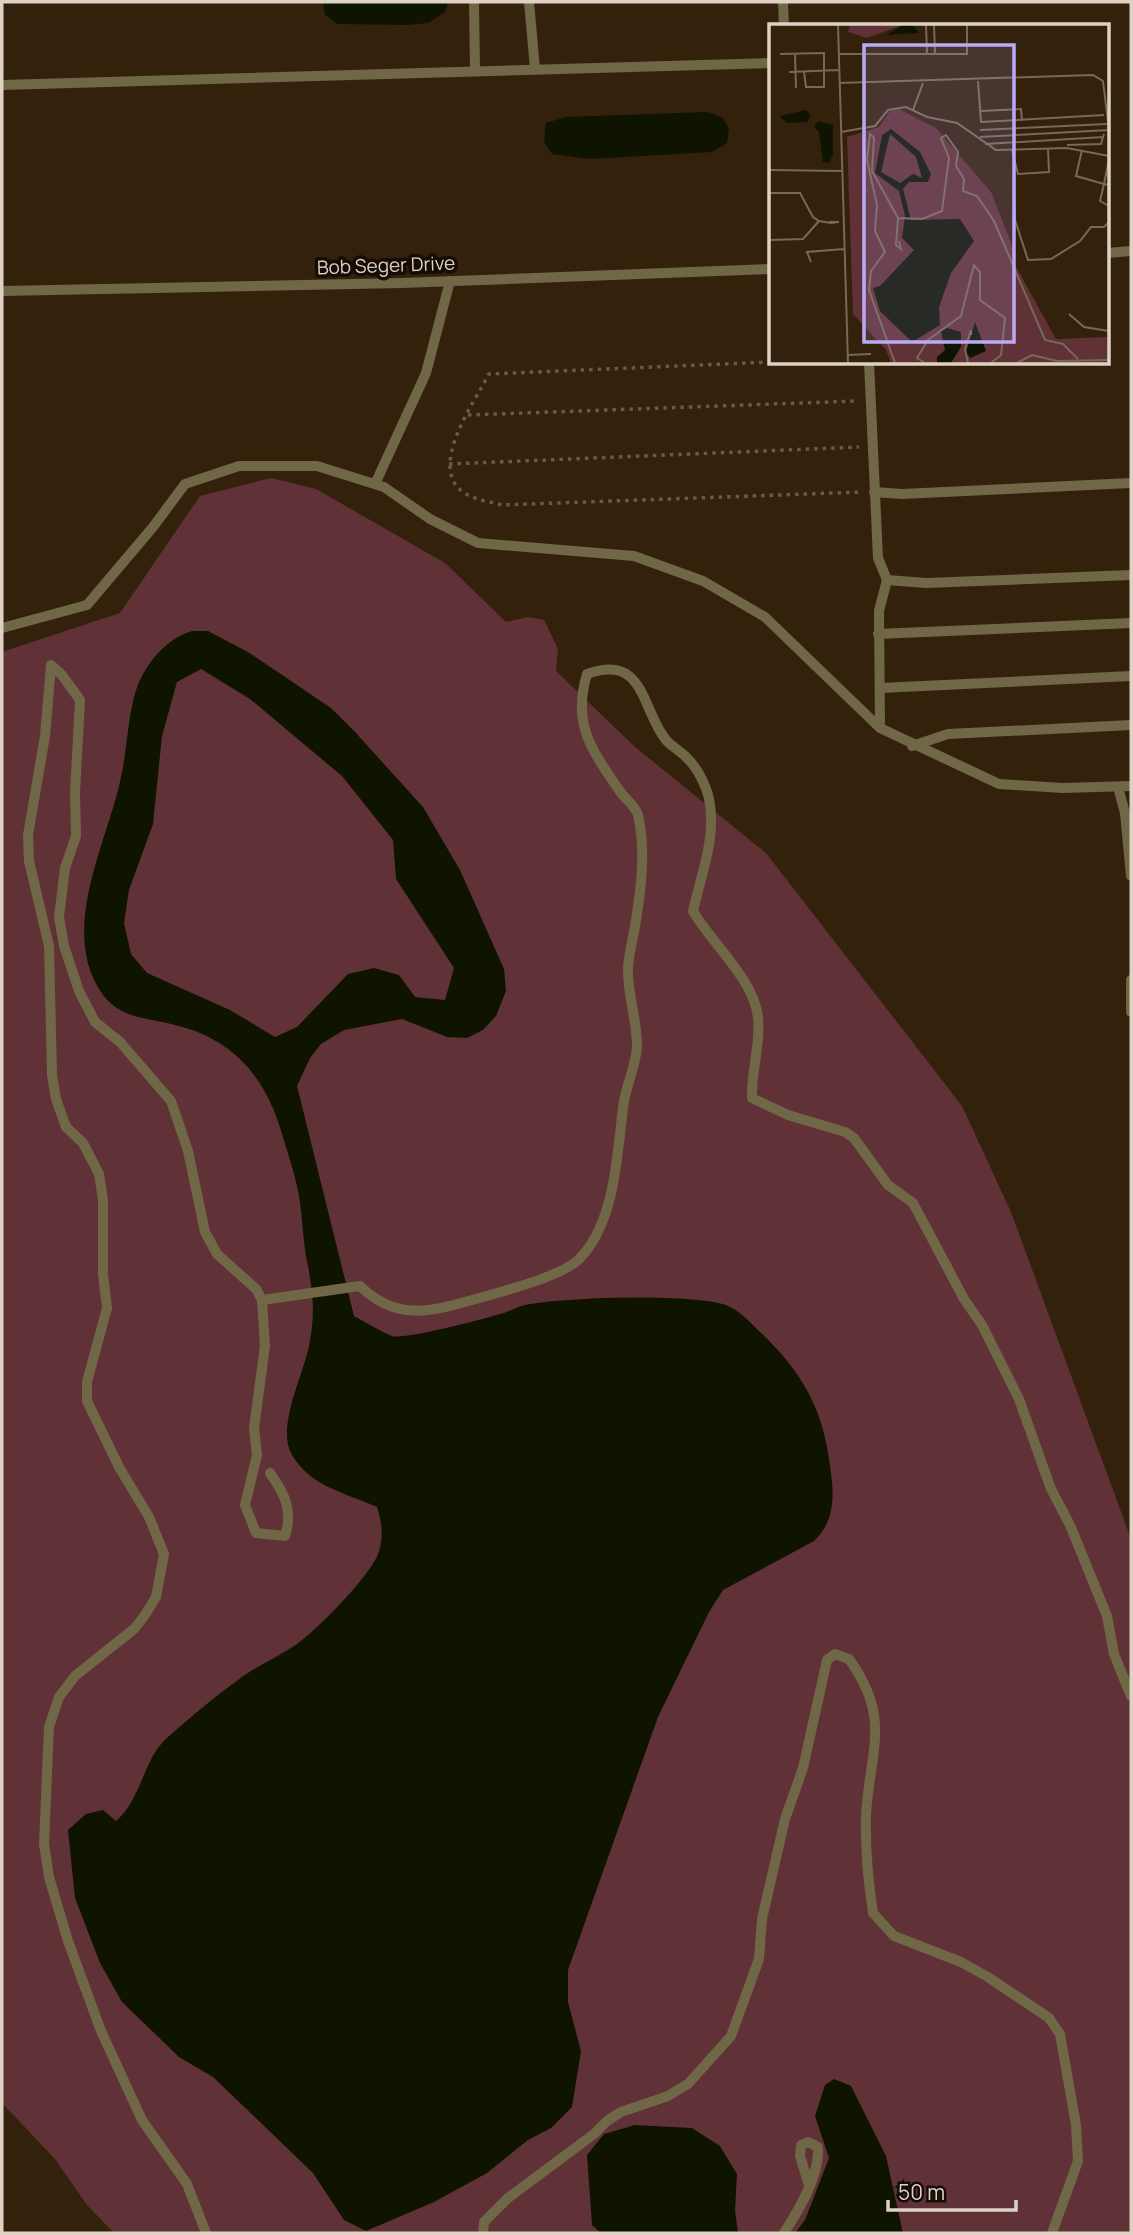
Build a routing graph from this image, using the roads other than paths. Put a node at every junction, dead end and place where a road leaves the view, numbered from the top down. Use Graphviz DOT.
graph roads {
  1 [pos="474,2"];
  2 [pos="529,2"];
  3 [pos="783,2"];
  4 [pos="784,24"];
  5 [pos="769,63"];
  6 [pos="535,69"];
  7 [pos="475,71"];
  8 [pos="2,85"];
  9 [pos="1131,251"];
  10 [pos="1108,253"];
  11 [pos="769,269"];
  12 [pos="450,281"];
  13 [pos="2,291"];
  14 [pos="869,364"];
  15 [pos="1131,483"];
  16 [pos="375,484"];
  17 [pos="874,492"];
  18 [pos="1131,575"];
  19 [pos="887,580"];
  20 [pos="1131,623"];
  21 [pos="2,628"];
  22 [pos="878,634"];
  23 [pos="1131,676"];
  24 [pos="880,688"];
  25 [pos="1131,725"];
  26 [pos="880,728"];
  27 [pos="912,746"];
  28 [pos="1131,786"];
  29 [pos="1118,787"];
  30 [pos="1131,876"];
  31 [pos="1131,980"];
  32 [pos="1131,1012"];
  33 [pos="262,1300"];
  34 [pos="270,1473"];
  35 [pos="1131,1696"];
  36 [pos="808,2182"];
  37 [pos="206,2233"];
  38 [pos="483,2233"];
  39 [pos="784,2233"];
  40 [pos="1052,2233"];
  1 -- 7 [label="lane"];
  2 -- 6 [label="lane"];
  3 -- 4 [label="lane"];
  5 -- 6 [label="lane"];
  6 -- 7 [label="lane"];
  7 -- 8 [label="lane"];
  9 -- 10 [label="lane"];
  11 -- 12 [label="lane, Bob Seger Drive"];
  12 -- 13 [label="lane, Bob Seger Drive"];
  12 -- 16 [label="lane"];
  14 -- 17 [label="lane"];
  15 -- 17 [label="lane"];
  16 -- 21 [label="lane"];
  16 -- 26 [label="lane"];
  17 -- 19 [label="lane"];
  18 -- 19 [label="lane"];
  19 -- 22 [label="lane"];
  20 -- 22 [label="lane"];
  22 -- 24 [label="lane"];
  23 -- 24 [label="lane"];
  24 -- 26 [label="lane"];
  25 -- 27 [label="lane"];
  26 -- 27 [label="lane"];
  27 -- 29 [label="lane"];
  28 -- 29 [label="lane"];
  29 -- 30 [label="lane"];
  31 -- 32 [label="lane"];
  33 -- 34 [label="lane"];
  33 -- 35 [label="lane"];
  33 -- 37 [label="lane"];
  36 -- 39 [label="lane"];
  38 -- 40 [label="lane"];
}
